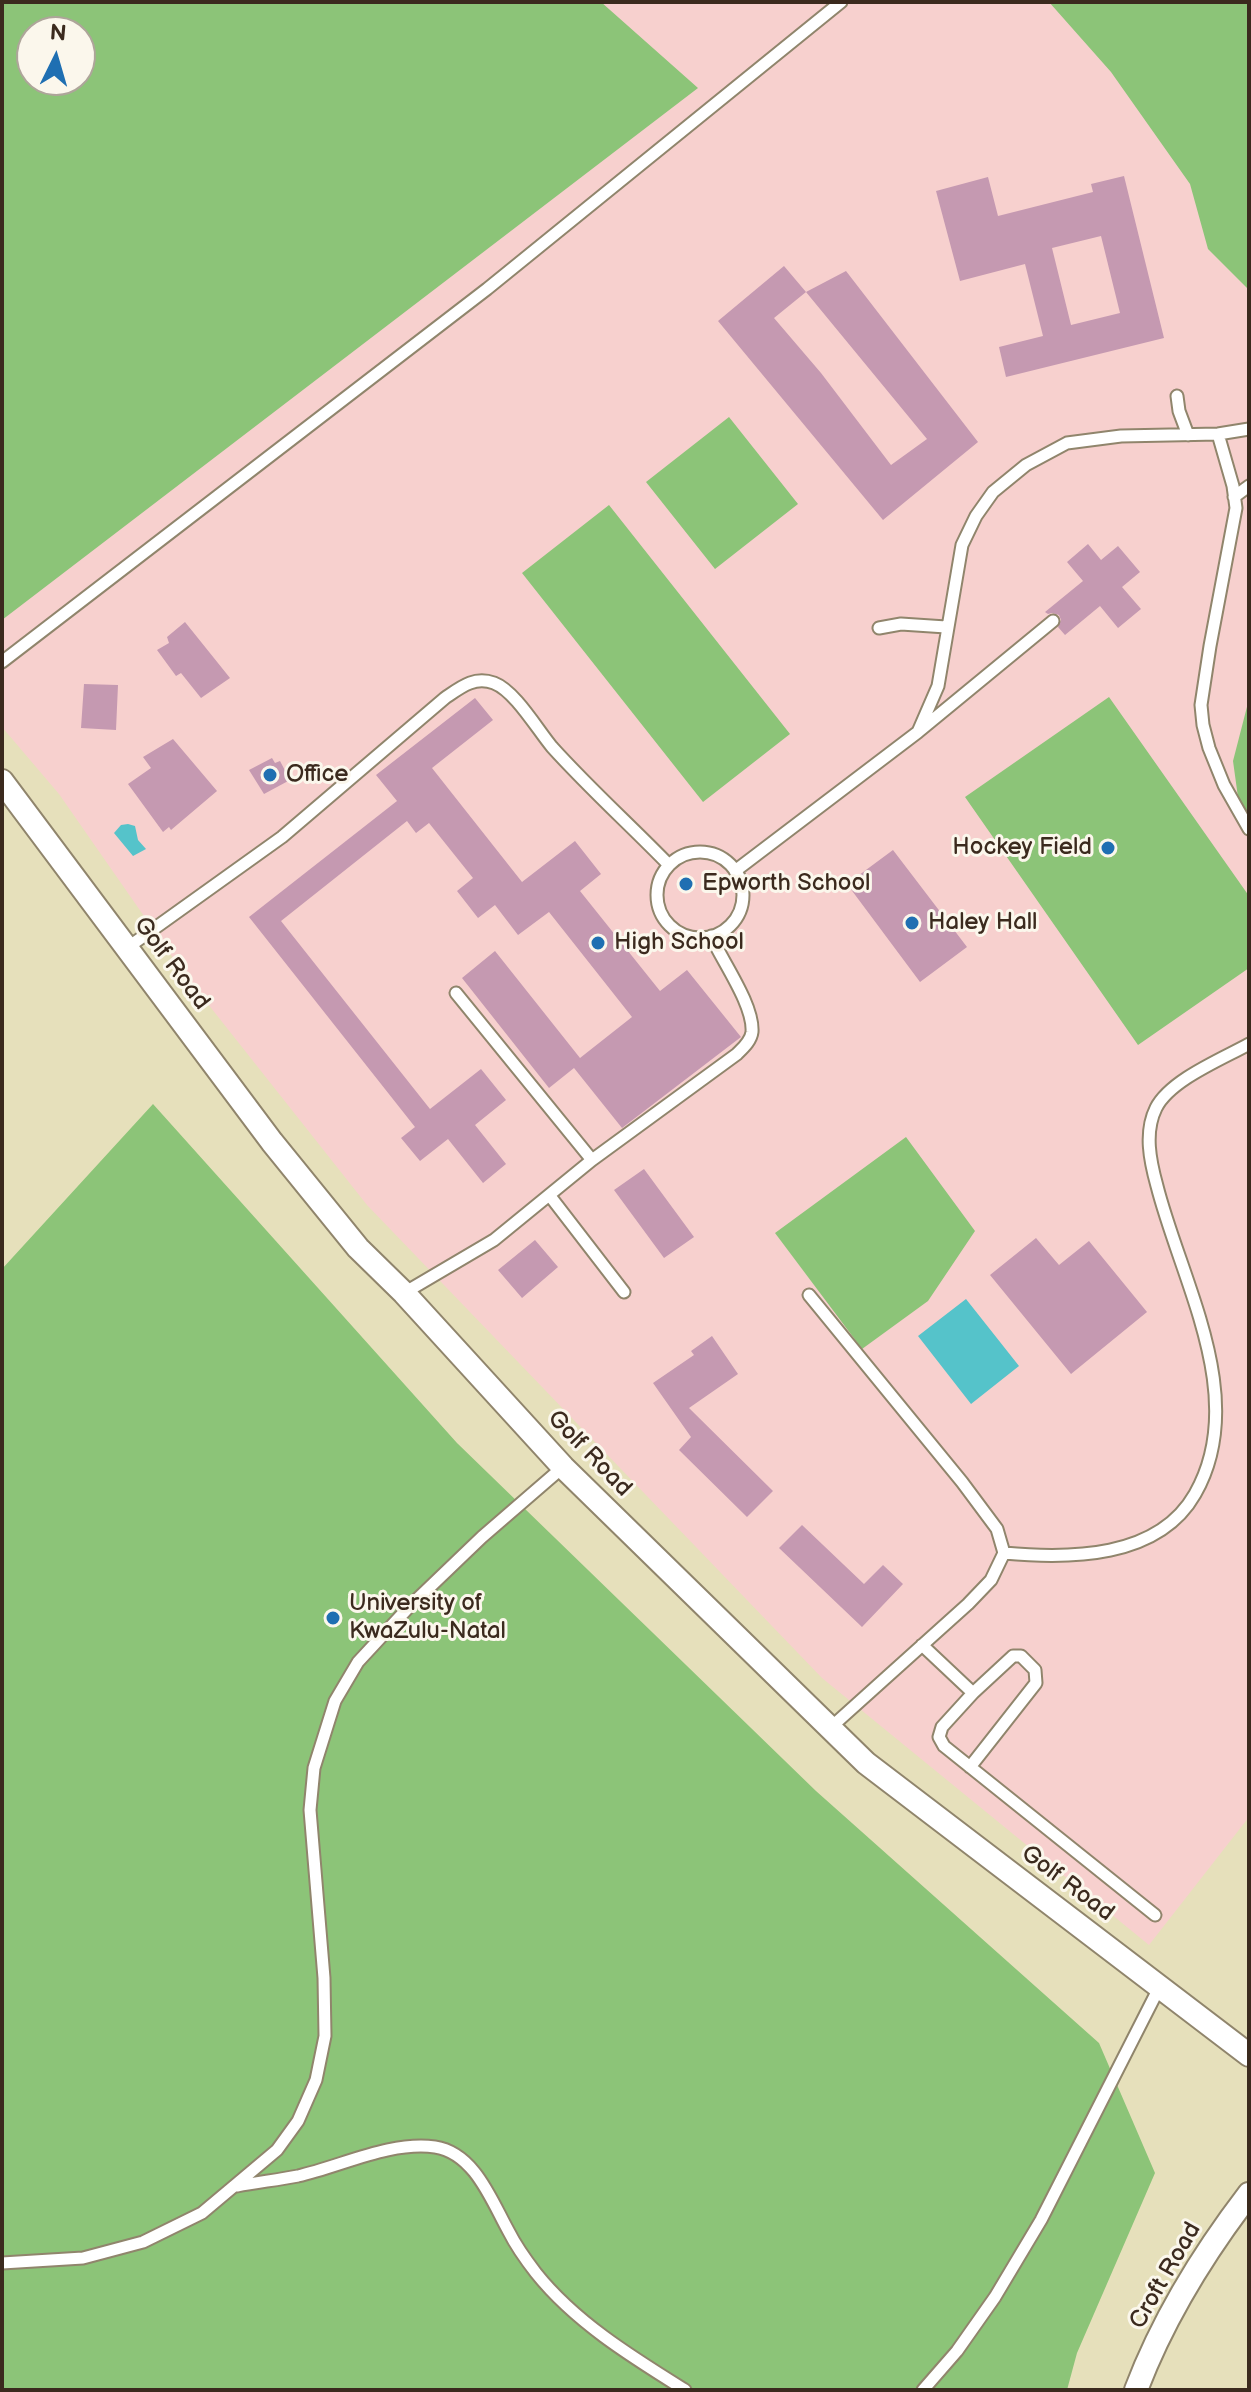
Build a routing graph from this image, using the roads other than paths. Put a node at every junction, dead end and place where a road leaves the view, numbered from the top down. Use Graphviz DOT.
graph roads {
  1 [pos="841,2"];
  2 [pos="1177,396"];
  3 [pos="1249,429"];
  4 [pos="1218,434"];
  5 [pos="1188,435"];
  6 [pos="1249,486"];
  7 [pos="1234,497"];
  8 [pos="1053,621"];
  9 [pos="946,627"];
  10 [pos="879,628"];
  11 [pos="2,662"];
  12 [pos="918,732"];
  13 [pos="2,781"];
  14 [pos="1249,829"];
  15 [pos="669,865"];
  16 [pos="735,871"];
  17 [pos="711,936"];
  18 [pos="127,948"];
  19 [pos="456,993"];
  20 [pos="1249,1044"];
  21 [pos="592,1160"];
  22 [pos="550,1196"];
  23 [pos="624,1292"];
  24 [pos="404,1293"];
  25 [pos="809,1295"];
  26 [pos="563,1467"];
  27 [pos="1004,1553"];
  28 [pos="922,1645"];
  29 [pos="973,1693"];
  30 [pos="829,1729"];
  31 [pos="970,1767"];
  32 [pos="1155,1915"];
  33 [pos="1159,1988"];
  34 [pos="1249,2055"];
  35 [pos="237,2186"];
  36 [pos="1249,2194"];
  37 [pos="2,2263"];
  38 [pos="685,2390"];
  39 [pos="923,2390"];
  40 [pos="1136,2390"];
  1 -- 11 [label="lane"];
  2 -- 5 [label="lane"];
  3 -- 4 [label="lane"];
  4 -- 5 [label="lane"];
  4 -- 7 [label="lane"];
  5 -- 9 [label="lane"];
  6 -- 7 [label="lane"];
  7 -- 14 [label="lane"];
  8 -- 12 [label="lane"];
  9 -- 10 [label="lane"];
  9 -- 12 [label="lane"];
  12 -- 16 [label="lane"];
  13 -- 18 [label="street, Golf Road"];
  15 -- 16 [label="lane"];
  15 -- 17 [label="lane"];
  15 -- 18 [label="lane"];
  16 -- 17 [label="lane"];
  17 -- 21 [label="lane"];
  18 -- 24 [label="street, Golf Road"];
  19 -- 21 [label="lane"];
  20 -- 27 [label="lane"];
  21 -- 22 [label="lane"];
  22 -- 23 [label="lane"];
  22 -- 24 [label="lane"];
  24 -- 26 [label="street, Golf Road"];
  25 -- 27 [label="lane"];
  26 -- 30 [label="street, Golf Road"];
  26 -- 35 [label="lane"];
  27 -- 28 [label="lane"];
  28 -- 29 [label="lane"];
  28 -- 30 [label="lane"];
  29 -- 31 [label="lane"];
  29 -- 31 [label="lane"];
  30 -- 33 [label="street, Golf Road"];
  31 -- 32 [label="lane"];
  33 -- 34 [label="street, Golf Road"];
  33 -- 39 [label="lane"];
  35 -- 37 [label="lane"];
  35 -- 38 [label="lane"];
  36 -- 40 [label="street, Croft Road"];
}
